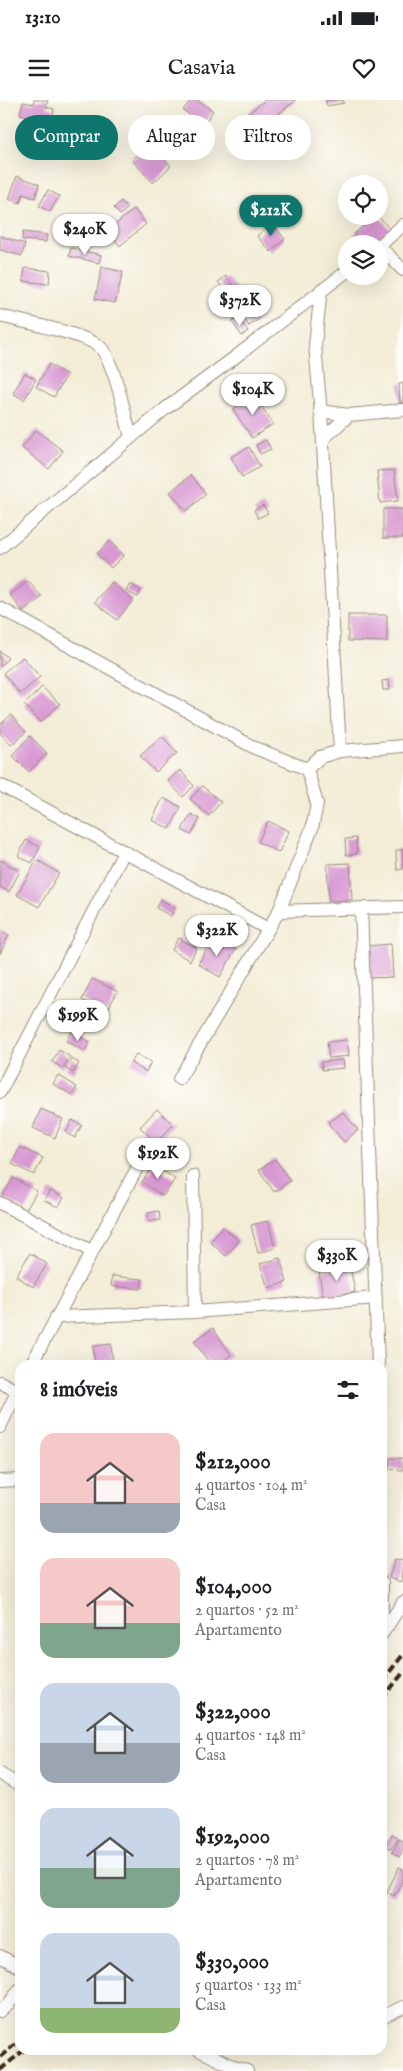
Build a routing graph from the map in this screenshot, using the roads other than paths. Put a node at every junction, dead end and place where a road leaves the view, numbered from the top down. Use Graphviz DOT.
graph roads {
  1 [pos="403,225"];
  2 [pos="388,238"];
  3 [pos="388,255"];
  4 [pos="403,270"];
  5 [pos="338,278"];
  6 [pos="321,290"];
  7 [pos="0,316"];
  8 [pos="403,410"];
  9 [pos="320,411"];
  10 [pos="349,415"];
  11 [pos="131,437"];
  12 [pos="323,439"];
  13 [pos="0,548"];
  14 [pos="0,608"];
  15 [pos="403,746"];
  16 [pos="340,751"];
  17 [pos="307,769"];
  18 [pos="0,785"];
  19 [pos="124,852"];
  20 [pos="403,907"];
  21 [pos="361,908"];
  22 [pos="279,911"];
  23 [pos="268,929"];
  24 [pos="179,1079"];
  25 [pos="0,1092"];
  26 [pos="149,1146"];
  27 [pos="193,1176"];
  28 [pos="0,1203"];
  29 [pos="91,1251"];
  30 [pos="376,1298"];
  31 [pos="195,1312"];
  32 [pos="56,1317"];
  33 [pos="34,1360"];
  34 [pos="378,1360"];
  35 [pos="0,1382"];
  36 [pos="15,1388"];
  37 [pos="15,1397"];
  38 [pos="0,1427"];
  39 [pos="15,1480"];
  40 [pos="0,1481"];
  41 [pos="403,1602"];
  42 [pos="387,1626"];
  43 [pos="0,1774"];
  44 [pos="15,1783"];
  45 [pos="0,1956"];
  46 [pos="15,1964"];
  47 [pos="15,1994"];
  48 [pos="403,2008"];
  49 [pos="0,2011"];
  50 [pos="387,2015"];
  51 [pos="209,2055"];
  52 [pos="247,2071"];
  1 -- 2 [label="street"];
  3 -- 4 [label="street"];
  5 -- 6 [label="street"];
  6 -- 9 [label="street"];
  6 -- 11 [label="street"];
  7 -- 11 [label="street"];
  8 -- 10 [label="street"];
  9 -- 10 [label="street"];
  9 -- 12 [label="street"];
  10 -- 12 [label="street"];
  11 -- 13 [label="street"];
  12 -- 16 [label="street"];
  14 -- 17 [label="street"];
  15 -- 16 [label="street"];
  16 -- 17 [label="street"];
  17 -- 22 [label="street"];
  18 -- 19 [label="street"];
  19 -- 23 [label="street"];
  19 -- 25 [label="street"];
  20 -- 21 [label="street"];
  21 -- 22 [label="street"];
  21 -- 30 [label="street"];
  22 -- 23 [label="street"];
  23 -- 24 [label="street"];
  26 -- 29 [label="street"];
  27 -- 31 [label="street"];
  28 -- 29 [label="street"];
  29 -- 32 [label="street"];
  30 -- 31 [label="street"];
  30 -- 34 [label="street"];
  31 -- 32 [label="street"];
  32 -- 33 [label="street"];
  35 -- 36 [label="street"];
  37 -- 38 [label="street"];
  39 -- 40 [label="street"];
  41 -- 42 [label="street"];
  43 -- 44 [label="street"];
  45 -- 46 [label="street"];
  47 -- 49 [label="street"];
  48 -- 50 [label="street"];
  51 -- 52 [label="street"];
}
